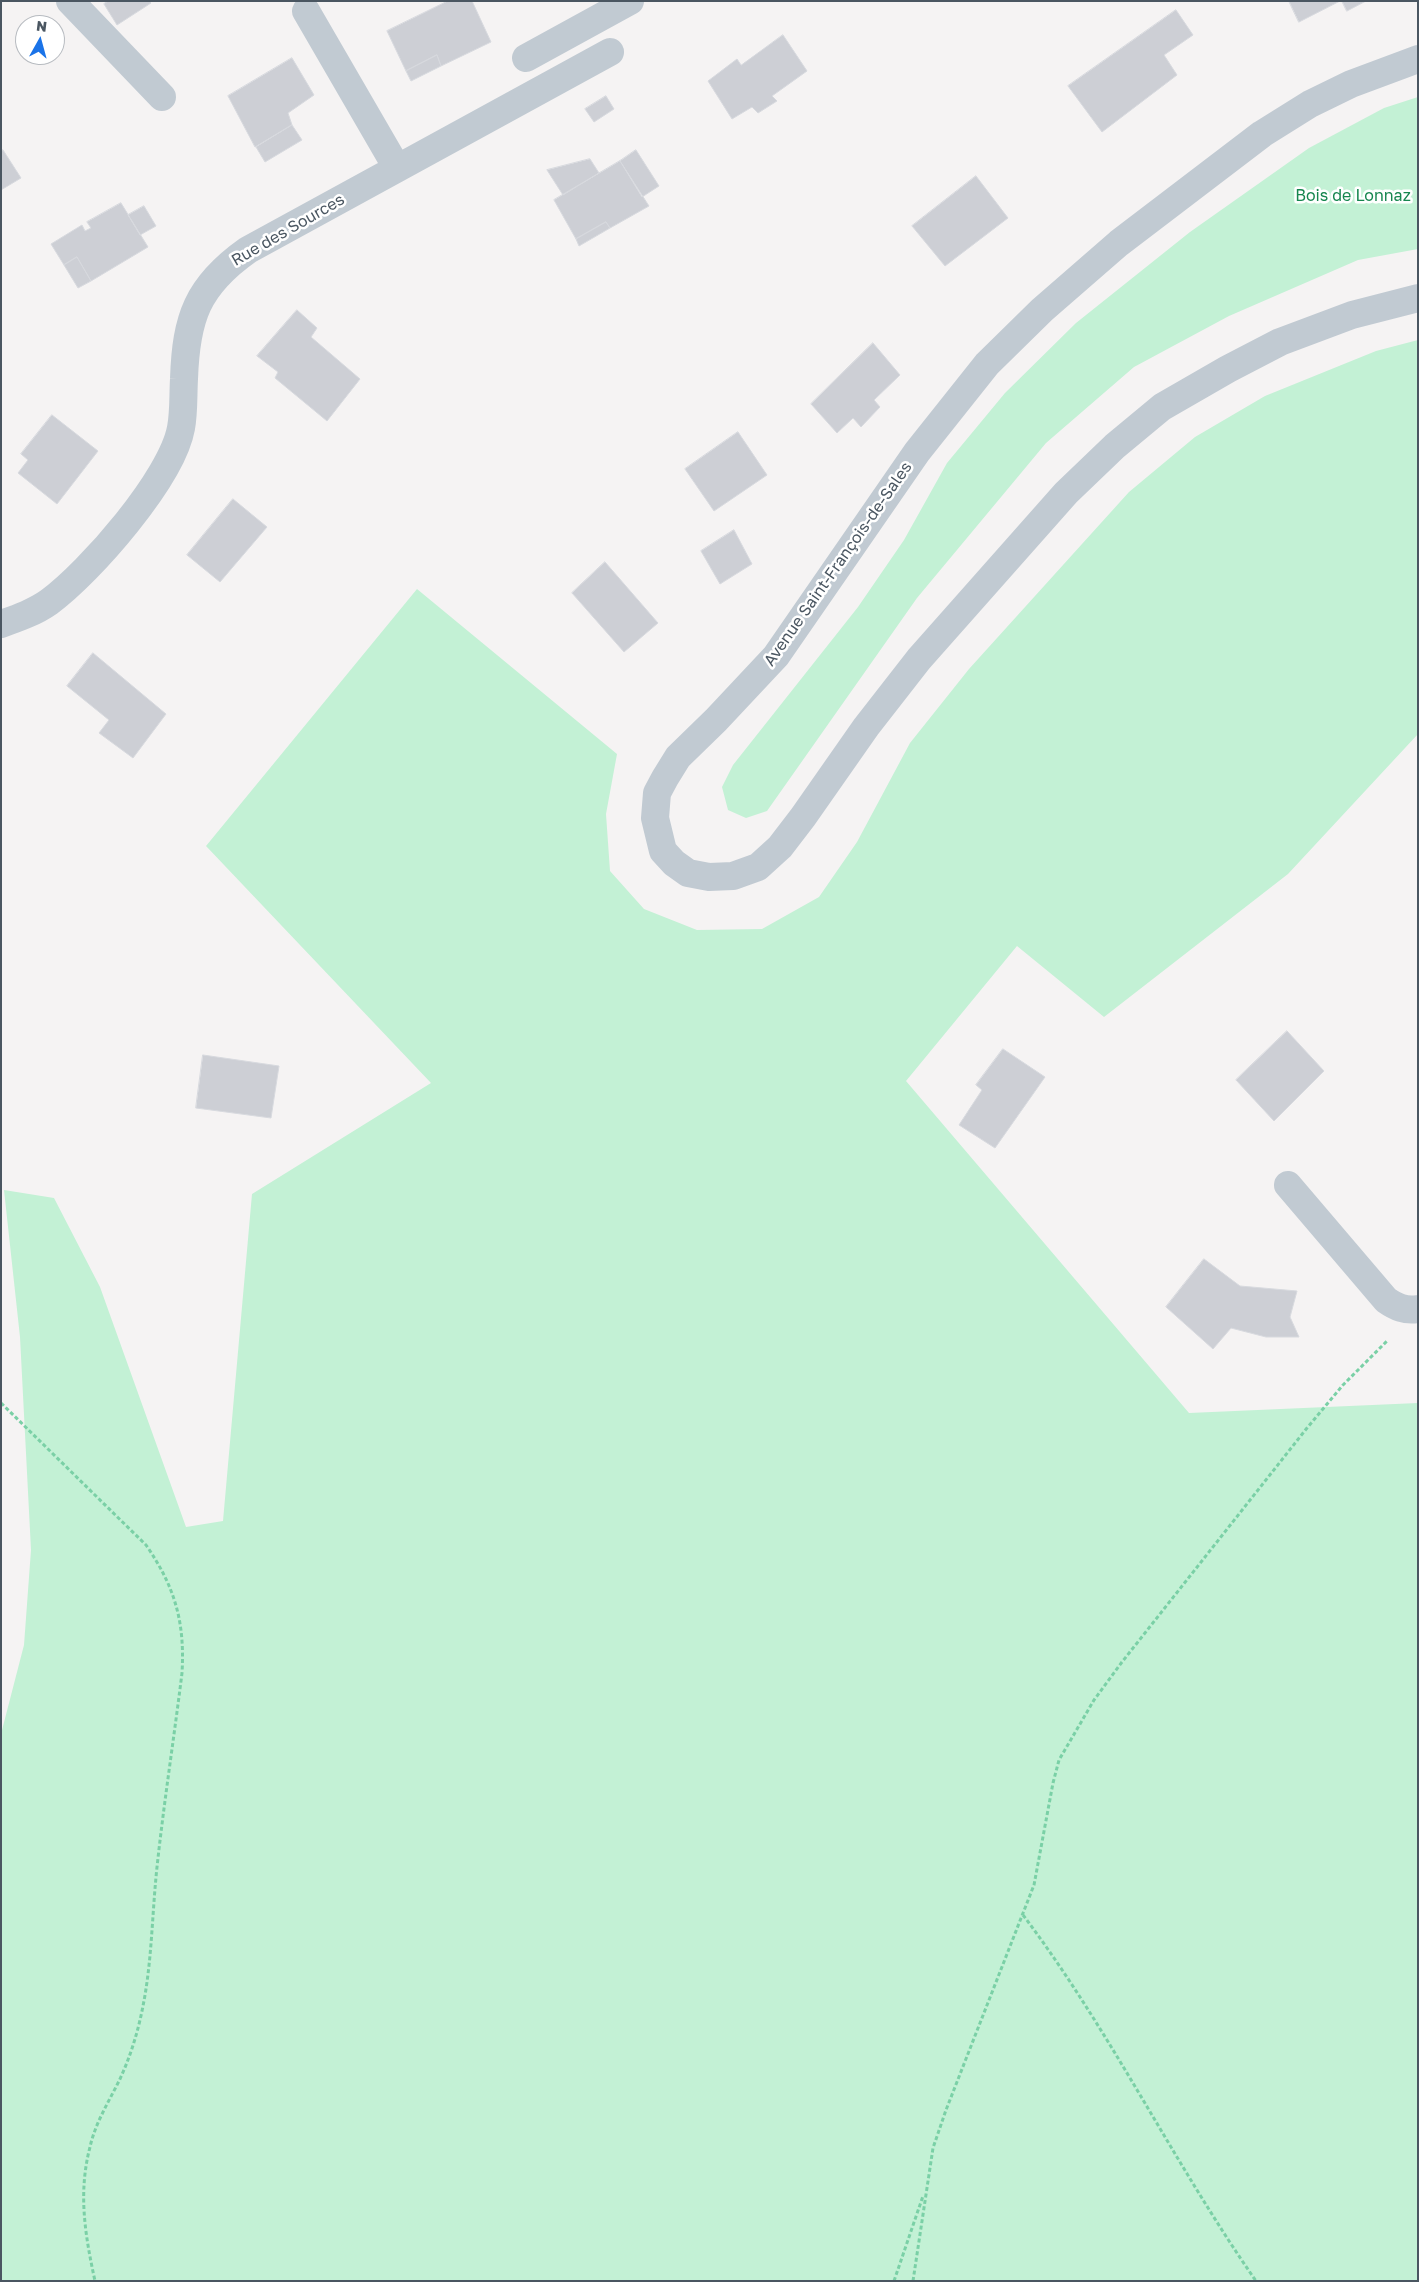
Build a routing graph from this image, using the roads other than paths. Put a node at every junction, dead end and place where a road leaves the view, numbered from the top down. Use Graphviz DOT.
graph roads {
  1 [pos="70,1"];
  2 [pos="630,1"];
  3 [pos="306,11"];
  4 [pos="610,52"];
  5 [pos="526,58"];
  6 [pos="1418,59"];
  7 [pos="162,97"];
  8 [pos="397,168"];
  9 [pos="1418,298"];
  10 [pos="1,624"];
  11 [pos="1288,1185"];
  12 [pos="1418,1309"];
  1 -- 7 [label="street"];
  2 -- 5 [label="street"];
  3 -- 8 [label="street"];
  4 -- 8 [label="street, Rue des Sources"];
  6 -- 9 [label="street, Avenue Saint-François-de-Sales"];
  8 -- 10 [label="street, Rue des Sources"];
  11 -- 12 [label="street"];
}
